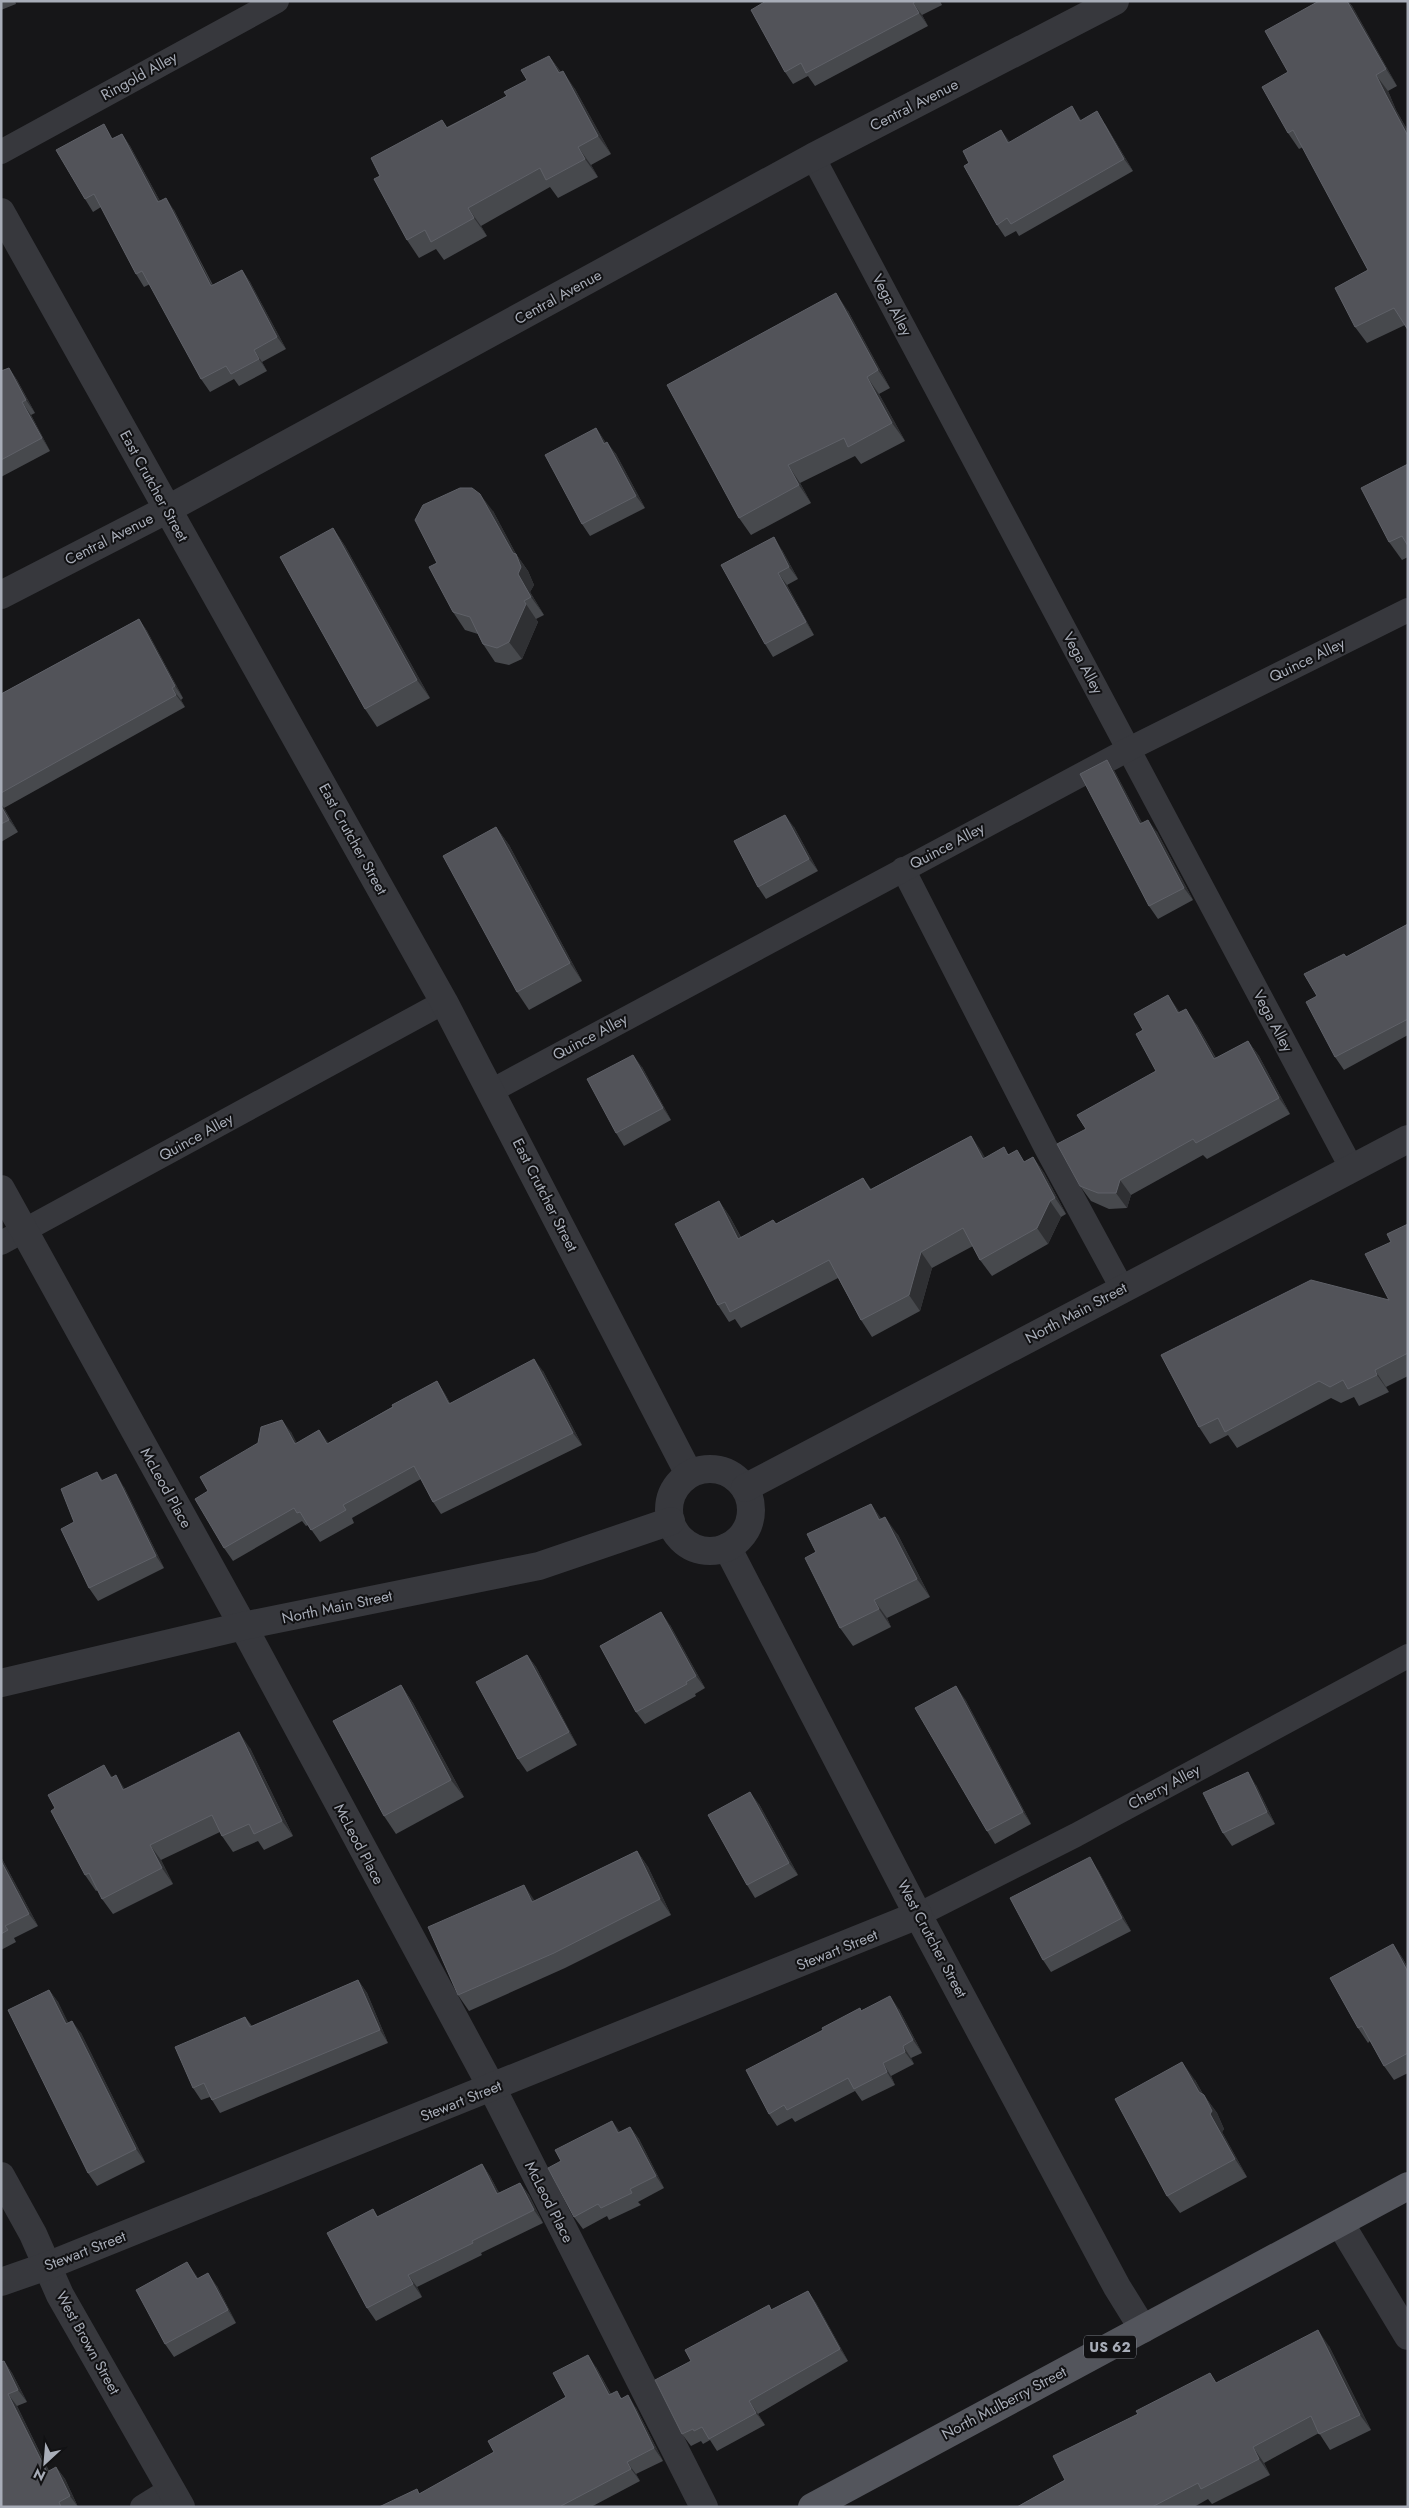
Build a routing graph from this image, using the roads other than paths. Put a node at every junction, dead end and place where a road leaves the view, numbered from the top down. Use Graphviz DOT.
graph roads {
  1 [pos="277,1"];
  2 [pos="1115,1"];
  3 [pos="1,152"];
  4 [pos="813,157"];
  5 [pos="1,212"];
  6 [pos="168,509"];
  7 [pos="1,595"];
  8 [pos="1408,610"];
  9 [pos="1129,749"];
  10 [pos="903,870"];
  11 [pos="444,1002"];
  12 [pos="491,1091"];
  13 [pos="1408,1139"];
  14 [pos="1352,1169"];
  15 [pos="1,1189"];
  16 [pos="13,1237"];
  17 [pos="1122,1288"];
  18 [pos="689,1474"];
  19 [pos="745,1488"];
  20 [pos="671,1521"];
  21 [pos="727,1547"];
  22 [pos="243,1626"];
  23 [pos="1408,1656"];
  24 [pos="1,1683"];
  25 [pos="918,1915"];
  26 [pos="492,2088"];
  27 [pos="1,2176"];
  28 [pos="1408,2186"];
  29 [pos="1340,2223"];
  30 [pos="47,2266"];
  31 [pos="1,2282"];
  32 [pos="1143,2328"];
  33 [pos="1408,2336"];
  34 [pos="176,2498"];
  35 [pos="142,2507"];
  36 [pos="704,2507"];
  37 [pos="812,2507"];
  1 -- 3 [label="lane, Ringold Alley"];
  2 -- 4 [label="street, Central Avenue"];
  4 -- 6 [label="street, Central Avenue"];
  4 -- 9 [label="lane, Vega Alley"];
  5 -- 6 [label="street, East Crutcher Street"];
  6 -- 7 [label="street, Central Avenue"];
  6 -- 11 [label="street, East Crutcher Street"];
  8 -- 9 [label="lane, Quince Alley"];
  9 -- 10 [label="lane, Quince Alley"];
  9 -- 14 [label="lane, Vega Alley"];
  10 -- 12 [label="lane, Quince Alley"];
  10 -- 17 [label="lane"];
  11 -- 12 [label="street, East Crutcher Street"];
  11 -- 16 [label="lane, Quince Alley"];
  12 -- 18 [label="street, East Crutcher Street"];
  13 -- 14 [label="street, North Main Street"];
  14 -- 17 [label="street, North Main Street"];
  15 -- 16 [label="street, McLeod Place"];
  16 -- 22 [label="street, McLeod Place"];
  17 -- 19 [label="street, North Main Street"];
  18 -- 19 [label="street"];
  18 -- 20 [label="street"];
  19 -- 21 [label="street"];
  20 -- 21 [label="street"];
  20 -- 22 [label="street, North Main Street"];
  21 -- 25 [label="street, West Crutcher Street"];
  22 -- 24 [label="street, North Main Street"];
  22 -- 26 [label="street, McLeod Place"];
  23 -- 25 [label="lane, Cherry Alley"];
  25 -- 26 [label="street, Stewart Street"];
  25 -- 32 [label="street, West Crutcher Street"];
  26 -- 30 [label="street, Stewart Street"];
  26 -- 36 [label="street, McLeod Place"];
  27 -- 30 [label="street, West Brown Street"];
  28 -- 29 [label="main road, North Mulberry Street / US 62"];
  29 -- 32 [label="main road, North Mulberry Street / US 62"];
  29 -- 33 [label="street"];
  30 -- 31 [label="street, Stewart Street"];
  30 -- 34 [label="street, West Brown Street"];
  32 -- 37 [label="main road, North Mulberry Street / US 62"];
  34 -- 35 [label="lane"];
}
